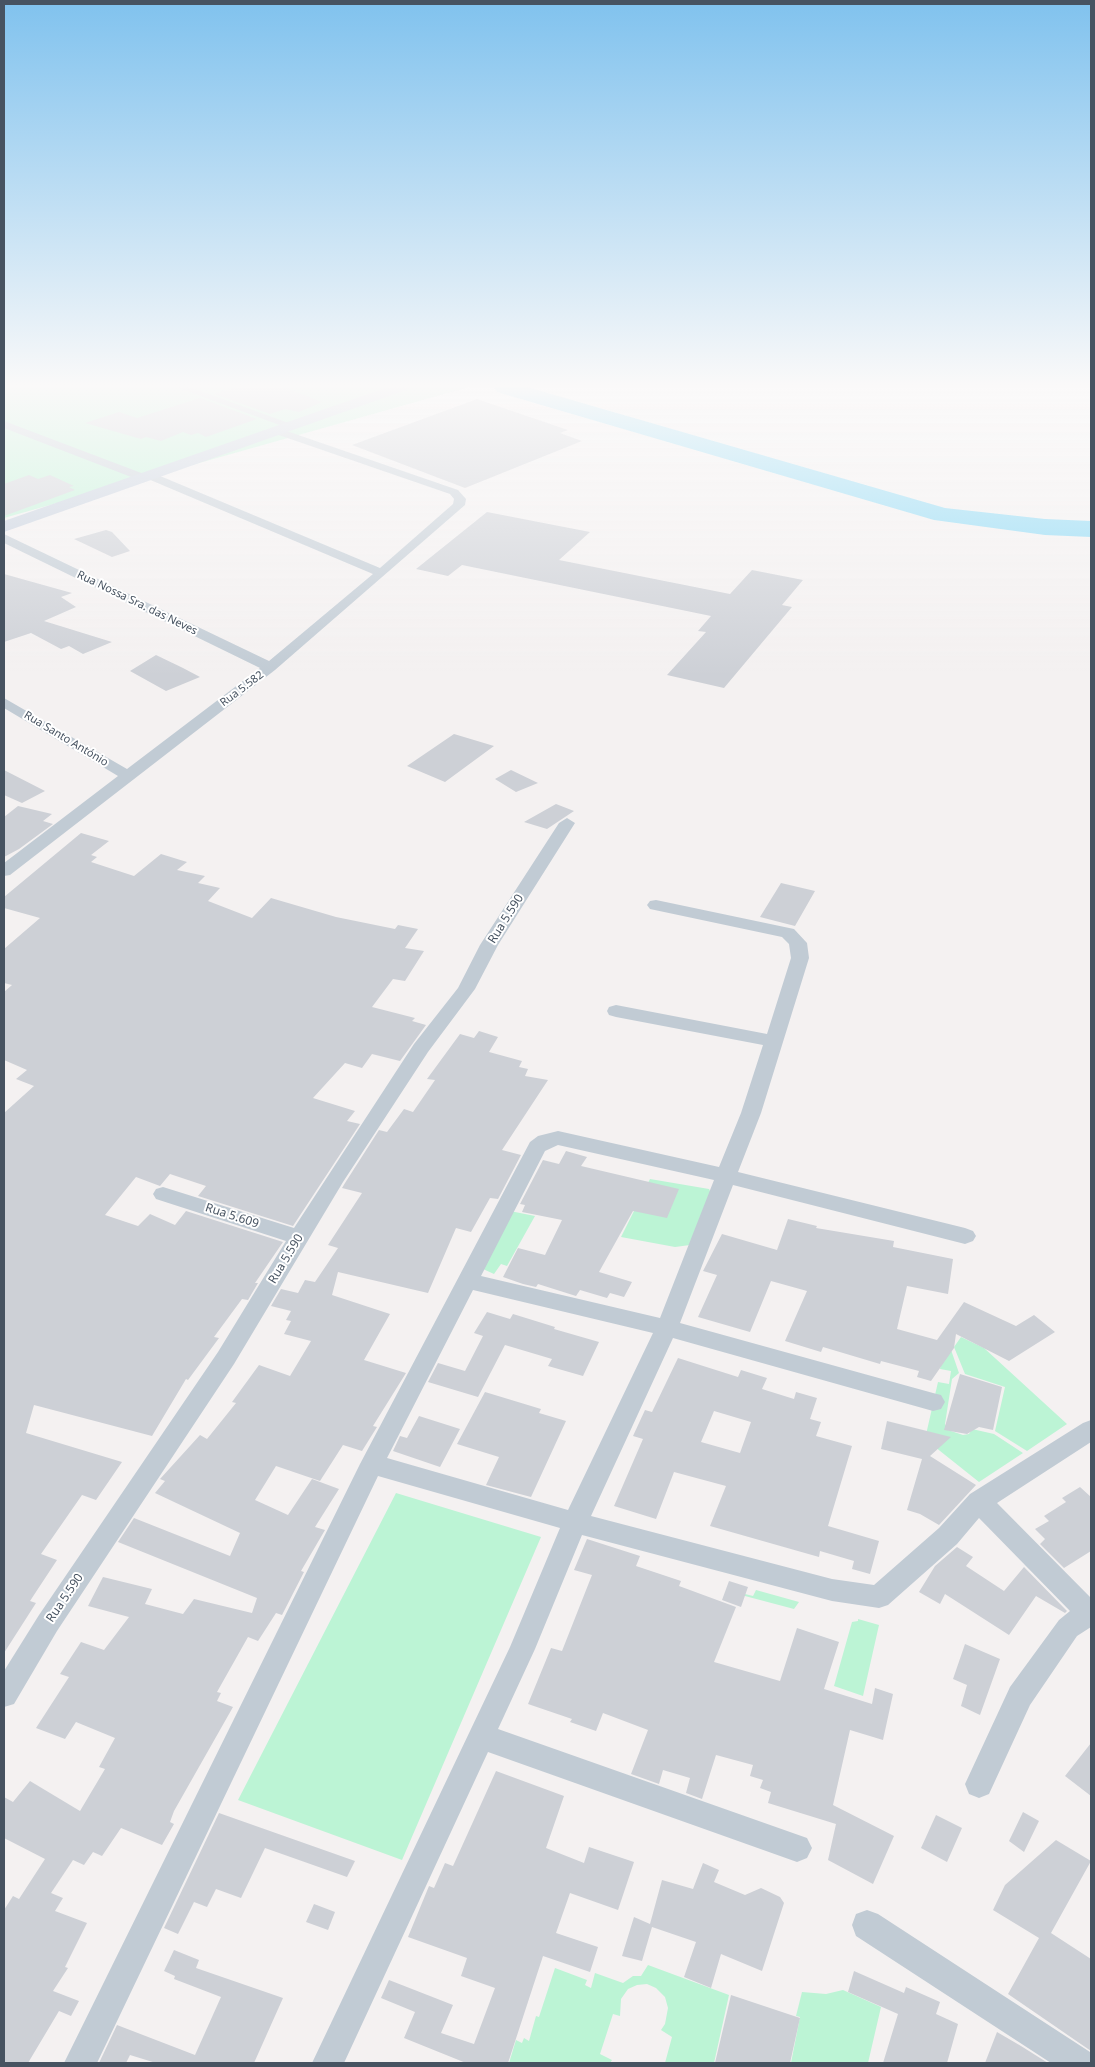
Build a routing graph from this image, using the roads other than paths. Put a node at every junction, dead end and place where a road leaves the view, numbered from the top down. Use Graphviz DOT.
graph roads {
  1 [pos="125,483"];
  2 [pos="164,483"];
  3 [pos="431,483"];
  4 [pos="454,492"];
  5 [pos="4,527"];
  6 [pos="4,538"];
  7 [pos="381,573"];
  8 [pos="270,666"];
  9 [pos="4,702"];
  10 [pos="128,776"];
  11 [pos="567,823"];
  12 [pos="4,871"];
  13 [pos="656,905"];
  14 [pos="616,1011"];
  15 [pos="773,1041"];
  16 [pos="726,1176"];
  17 [pos="164,1194"];
  18 [pos="965,1236"];
  19 [pos="300,1238"];
  20 [pos="468,1281"];
  21 [pos="667,1328"];
  22 [pos="933,1402"];
  23 [pos="1091,1430"];
  24 [pos="372,1464"];
  25 [pos="979,1502"];
  26 [pos="575,1522"];
  27 [pos="1090,1612"];
  28 [pos="4,1695"];
  29 [pos="481,1736"];
  30 [pos="979,1784"];
  31 [pos="797,1848"];
  32 [pos="867,1925"];
  33 [pos="80,2063"];
  34 [pos="328,2063"];
  35 [pos="1078,2063"];
  1 -- 5 [label="street"];
  2 -- 7 [label="street"];
  3 -- 4 [label="street"];
  4 -- 7 [label="street, Rua 5.582"];
  6 -- 8 [label="street, Rua Nossa Sra. das Neves"];
  7 -- 8 [label="street, Rua 5.582"];
  8 -- 10 [label="street, Rua 5.582"];
  9 -- 10 [label="street, Rua Santo António"];
  10 -- 12 [label="street, Rua 5.582"];
  11 -- 19 [label="street, Rua 5.590"];
  13 -- 15 [label="street"];
  14 -- 15 [label="street"];
  15 -- 16 [label="street"];
  16 -- 18 [label="street"];
  16 -- 20 [label="street"];
  16 -- 21 [label="street"];
  17 -- 19 [label="street, Rua 5.609"];
  19 -- 28 [label="street, Rua 5.590"];
  20 -- 21 [label="street"];
  20 -- 24 [label="street"];
  21 -- 22 [label="street"];
  21 -- 26 [label="street"];
  23 -- 25 [label="street"];
  24 -- 26 [label="street"];
  24 -- 33 [label="street"];
  25 -- 26 [label="street"];
  25 -- 27 [label="street"];
  26 -- 29 [label="street"];
  27 -- 30 [label="street"];
  29 -- 31 [label="street"];
  29 -- 34 [label="street"];
  32 -- 35 [label="street"];
}
